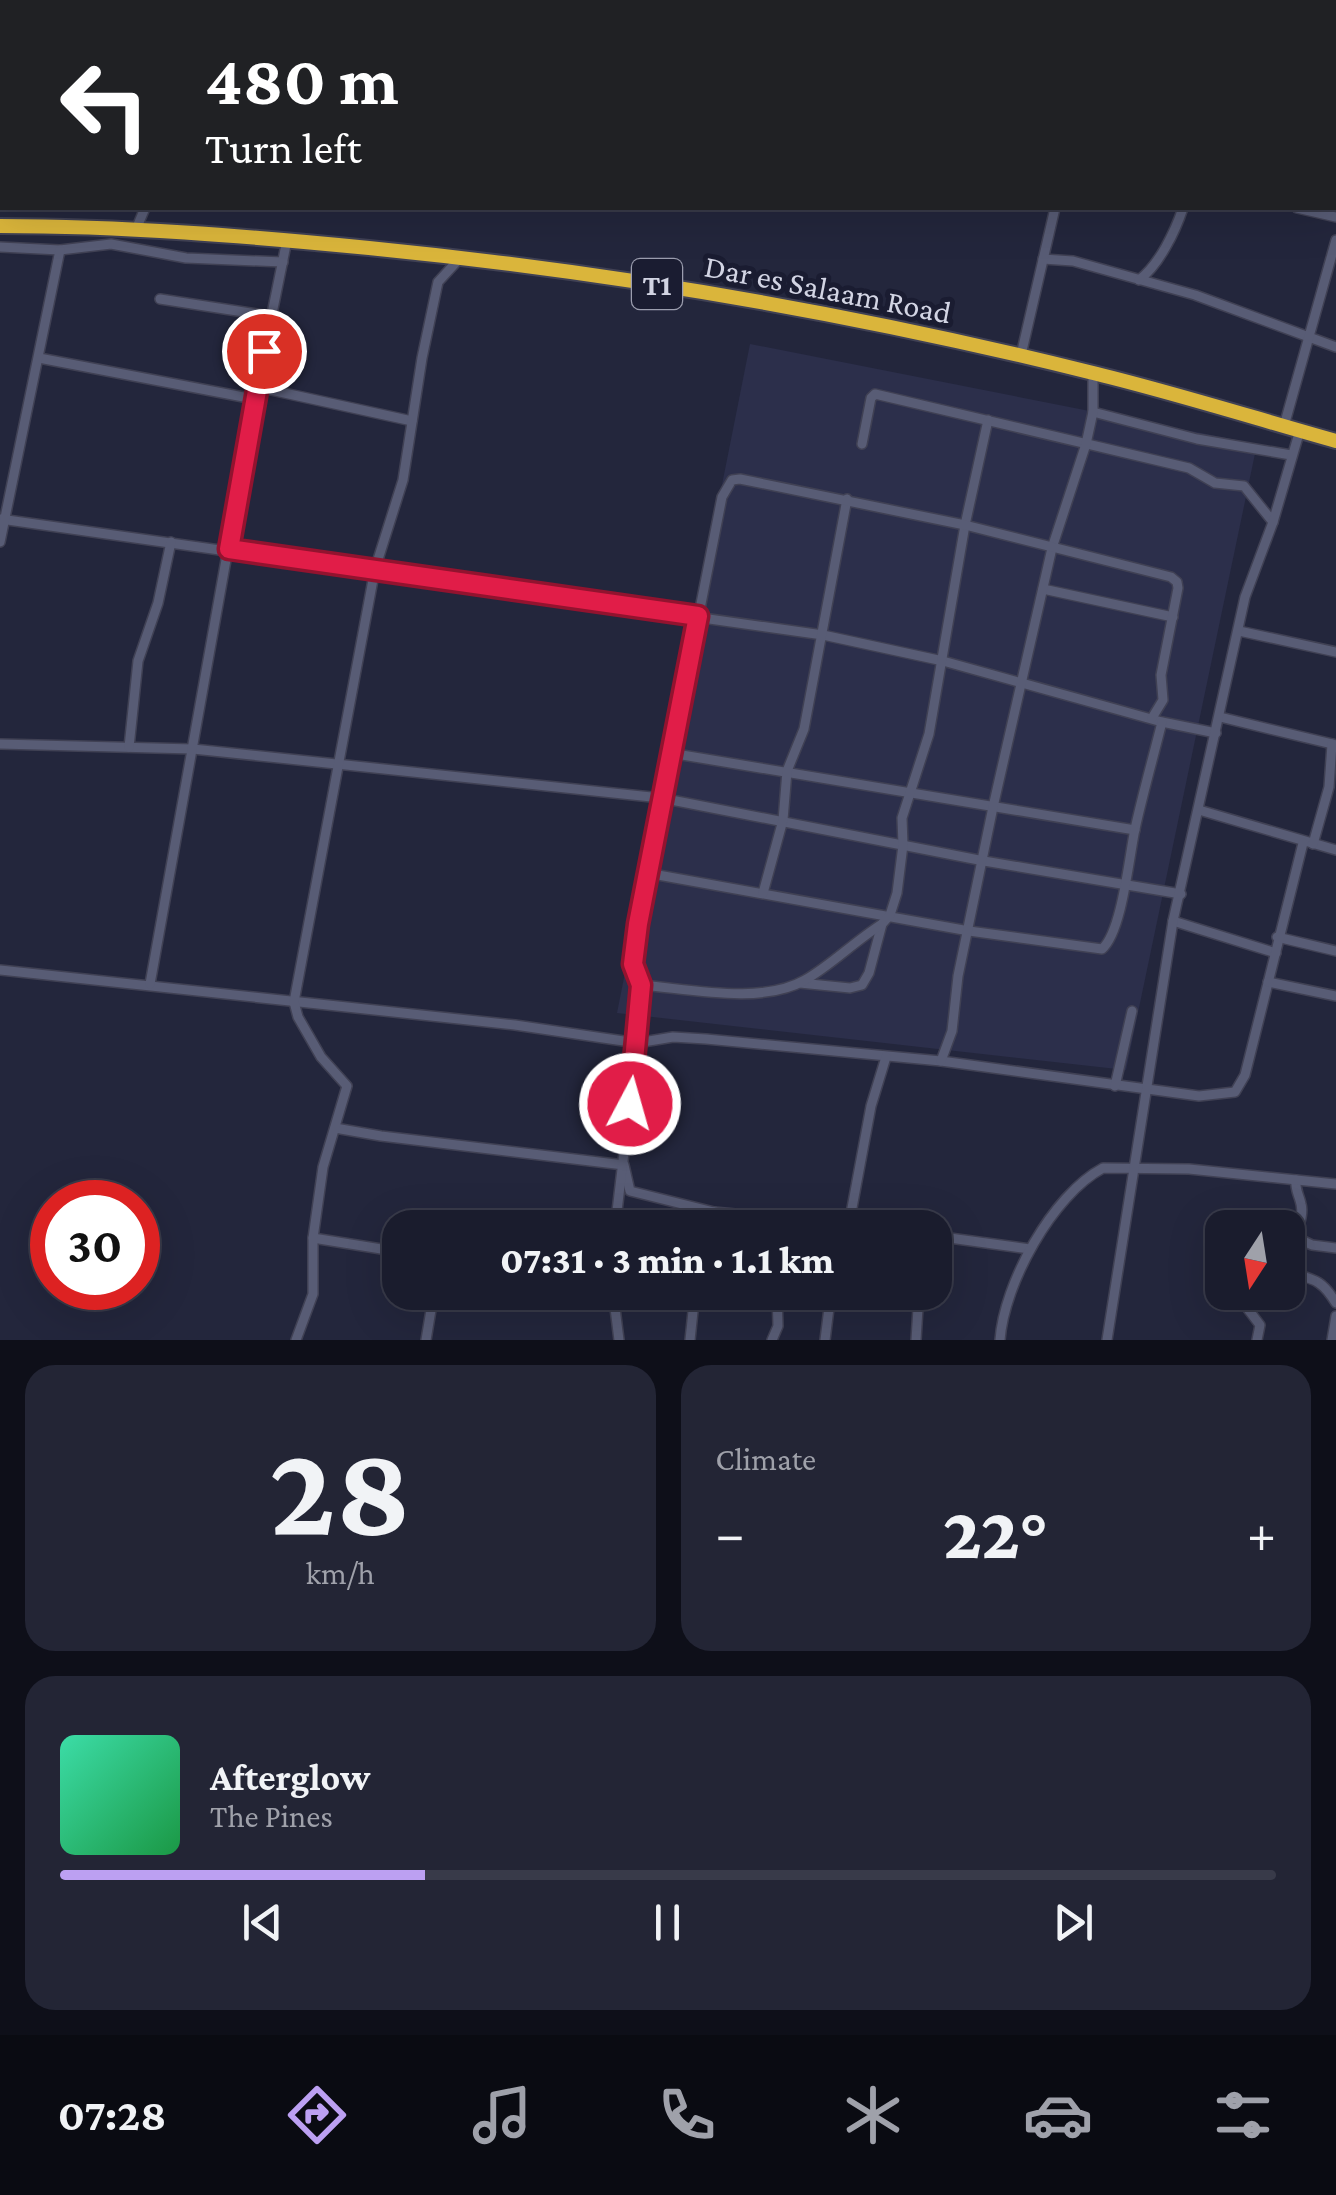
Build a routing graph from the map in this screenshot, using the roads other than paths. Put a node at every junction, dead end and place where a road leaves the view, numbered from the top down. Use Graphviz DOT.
graph roads {
  1 [pos="144,210"];
  2 [pos="1055,210"];
  3 [pos="1182,210"];
  4 [pos="1306,210"];
  5 [pos="1336,217"];
  6 [pos="0,226"];
  7 [pos="138,228"];
  8 [pos="166,231"];
  9 [pos="287,240"];
  10 [pos="1336,240"];
  11 [pos="0,247"];
  12 [pos="60,250"];
  13 [pos="161,252"];
  14 [pos="460,257"];
  15 [pos="1043,259"];
  16 [pos="284,262"];
  17 [pos="1138,280"];
  18 [pos="160,299"];
  19 [pos="270,316"];
  20 [pos="1310,338"];
  21 [pos="1336,347"];
  22 [pos="1021,356"];
  23 [pos="39,358"];
  24 [pos="1093,372"];
  25 [pos="256,387"];
  26 [pos="254,399"];
  27 [pos="1093,412"];
  28 [pos="988,420"];
  29 [pos="412,421"];
  30 [pos="1284,426"];
  31 [pos="1300,430"];
  32 [pos="1336,442"];
  33 [pos="862,444"];
  34 [pos="1086,444"];
  35 [pos="1291,455"];
  36 [pos="848,498"];
  37 [pos="3,519"];
  38 [pos="1273,522"];
  39 [pos="966,524"];
  40 [pos="0,542"];
  41 [pos="171,542"];
  42 [pos="1052,548"];
  43 [pos="229,549"];
  44 [pos="375,570"];
  45 [pos="1044,589"];
  46 [pos="698,616"];
  47 [pos="1172,616"];
  48 [pos="1239,631"];
  49 [pos="823,635"];
  50 [pos="1336,652"];
  51 [pos="944,661"];
  52 [pos="1022,680"];
  53 [pos="1220,717"];
  54 [pos="1157,720"];
  55 [pos="1216,733"];
  56 [pos="0,744"];
  57 [pos="1334,744"];
  58 [pos="129,746"];
  59 [pos="194,750"];
  60 [pos="670,753"];
  61 [pos="338,766"];
  62 [pos="787,770"];
  63 [pos="908,793"];
  64 [pos="661,798"];
  65 [pos="993,806"];
  66 [pos="1200,810"];
  67 [pos="782,820"];
  68 [pos="1135,830"];
  69 [pos="904,844"];
  70 [pos="1308,844"];
  71 [pos="1336,850"];
  72 [pos="984,861"];
  73 [pos="648,873"];
  74 [pos="1126,883"];
  75 [pos="1158,890"];
  76 [pos="763,893"];
  77 [pos="1180,894"];
  78 [pos="1156,902"];
  79 [pos="890,915"];
  80 [pos="1172,921"];
  81 [pos="882,924"];
  82 [pos="969,931"];
  83 [pos="1277,937"];
  84 [pos="1336,950"];
  85 [pos="1276,953"];
  86 [pos="0,970"];
  87 [pos="800,982"];
  88 [pos="1268,982"];
  89 [pos="150,984"];
  90 [pos="641,985"];
  91 [pos="1336,996"];
  92 [pos="294,1002"];
  93 [pos="1132,1011"];
  94 [pos="637,1043"];
  95 [pos="886,1057"];
  96 [pos="941,1061"];
  97 [pos="1115,1086"];
  98 [pos="1145,1089"];
  99 [pos="335,1128"];
  100 [pos="624,1165"];
  101 [pos="1133,1166"];
  102 [pos="1296,1180"];
  103 [pos="1336,1184"];
  104 [pos="618,1210"];
  105 [pos="706,1210"];
  106 [pos="851,1210"];
  107 [pos="1301,1210"];
  108 [pos="313,1238"];
  109 [pos="952,1239"];
  110 [pos="1305,1243"];
  111 [pos="1336,1248"];
  112 [pos="382,1249"];
  113 [pos="1030,1250"];
  114 [pos="1305,1278"];
  115 [pos="1336,1302"];
  116 [pos="431,1310"];
  117 [pos="615,1310"];
  118 [pos="694,1310"];
  119 [pos="778,1310"];
  120 [pos="829,1310"];
  121 [pos="918,1310"];
  122 [pos="1249,1310"];
  123 [pos="1336,1316"];
  124 [pos="296,1340"];
  125 [pos="426,1340"];
  126 [pos="619,1340"];
  127 [pos="690,1340"];
  128 [pos="772,1340"];
  129 [pos="825,1340"];
  130 [pos="916,1340"];
  131 [pos="1000,1340"];
  132 [pos="1107,1340"];
  133 [pos="1257,1340"];
  134 [pos="1332,1340"];
  1 -- 7 [label="street"];
  2 -- 15 [label="street"];
  3 -- 17 [label="street"];
  4 -- 5 [label="street"];
  6 -- 7 [label="highway, Dar es Salaam Road / T1"];
  7 -- 8 [label="highway, Dar es Salaam Road / T1"];
  8 -- 9 [label="highway, Dar es Salaam Road / T1"];
  8 -- 13 [label="street"];
  9 -- 14 [label="highway, Dar es Salaam Road / T1"];
  9 -- 16 [label="street"];
  10 -- 20 [label="street"];
  11 -- 12 [label="street"];
  12 -- 13 [label="street"];
  12 -- 23 [label="street"];
  13 -- 16 [label="street"];
  14 -- 22 [label="highway, Dar es Salaam Road / T1"];
  14 -- 29 [label="street"];
  15 -- 17 [label="street"];
  15 -- 22 [label="street"];
  16 -- 19 [label="street"];
  17 -- 20 [label="street"];
  18 -- 19 [label="street"];
  19 -- 25 [label="street"];
  20 -- 21 [label="street"];
  20 -- 30 [label="street"];
  22 -- 24 [label="highway, Dar es Salaam Road / T1"];
  23 -- 26 [label="street"];
  23 -- 37 [label="street"];
  24 -- 27 [label="street"];
  24 -- 30 [label="highway, Dar es Salaam Road / T1"];
  25 -- 26 [label="street"];
  25 -- 29 [label="street"];
  26 -- 43 [label="street"];
  27 -- 34 [label="street"];
  27 -- 35 [label="street"];
  28 -- 33 [label="street"];
  28 -- 34 [label="street"];
  28 -- 39 [label="street"];
  29 -- 44 [label="street"];
  30 -- 31 [label="highway, Dar es Salaam Road / T1"];
  31 -- 32 [label="highway, Dar es Salaam Road / T1"];
  31 -- 35 [label="street"];
  34 -- 38 [label="street"];
  34 -- 42 [label="street"];
  35 -- 38 [label="street"];
  36 -- 39 [label="street"];
  36 -- 46 [label="street"];
  36 -- 49 [label="street"];
  37 -- 40 [label="street"];
  37 -- 41 [label="street"];
  38 -- 48 [label="street"];
  39 -- 42 [label="street"];
  39 -- 51 [label="street"];
  41 -- 43 [label="street"];
  41 -- 58 [label="street"];
  42 -- 45 [label="street"];
  42 -- 47 [label="street"];
  43 -- 44 [label="street"];
  43 -- 59 [label="street"];
  44 -- 46 [label="street"];
  44 -- 61 [label="street"];
  45 -- 47 [label="street"];
  45 -- 52 [label="street"];
  46 -- 49 [label="street"];
  46 -- 60 [label="street"];
  47 -- 54 [label="street"];
  48 -- 50 [label="street"];
  48 -- 53 [label="street"];
  49 -- 51 [label="street"];
  49 -- 62 [label="street"];
  51 -- 52 [label="street"];
  51 -- 63 [label="street"];
  52 -- 54 [label="street"];
  52 -- 65 [label="street"];
  53 -- 55 [label="street"];
  53 -- 57 [label="street"];
  54 -- 55 [label="street"];
  54 -- 68 [label="street"];
  55 -- 66 [label="street"];
  56 -- 58 [label="street"];
  57 -- 70 [label="street"];
  58 -- 59 [label="street"];
  59 -- 61 [label="street"];
  59 -- 89 [label="street"];
  60 -- 62 [label="street"];
  60 -- 64 [label="street"];
  61 -- 64 [label="street"];
  61 -- 92 [label="street"];
  62 -- 63 [label="street"];
  62 -- 67 [label="street"];
  63 -- 65 [label="street"];
  63 -- 69 [label="street"];
  64 -- 67 [label="street"];
  64 -- 73 [label="street"];
  65 -- 68 [label="street"];
  65 -- 72 [label="street"];
  66 -- 70 [label="street"];
  66 -- 77 [label="street"];
  67 -- 69 [label="street"];
  67 -- 76 [label="street"];
  68 -- 74 [label="street"];
  69 -- 72 [label="street"];
  69 -- 79 [label="street"];
  70 -- 71 [label="street"];
  70 -- 83 [label="street"];
  72 -- 74 [label="street"];
  72 -- 82 [label="street"];
  73 -- 76 [label="street"];
  73 -- 90 [label="street"];
  74 -- 75 [label="street"];
  74 -- 82 [label="street"];
  75 -- 77 [label="street"];
  75 -- 78 [label="street"];
  76 -- 79 [label="street"];
  77 -- 80 [label="street"];
  79 -- 81 [label="street"];
  79 -- 82 [label="street"];
  80 -- 85 [label="street"];
  80 -- 98 [label="street"];
  81 -- 87 [label="street"];
  81 -- 87 [label="street"];
  82 -- 96 [label="street"];
  83 -- 84 [label="street"];
  83 -- 85 [label="street"];
  85 -- 88 [label="street"];
  86 -- 89 [label="street"];
  87 -- 90 [label="street"];
  88 -- 91 [label="street"];
  88 -- 98 [label="street"];
  89 -- 92 [label="street"];
  90 -- 94 [label="street"];
  92 -- 94 [label="street"];
  92 -- 99 [label="street"];
  93 -- 97 [label="street"];
  94 -- 95 [label="street"];
  94 -- 100 [label="street"];
  95 -- 96 [label="street"];
  95 -- 106 [label="street"];
  96 -- 97 [label="street"];
  97 -- 98 [label="street"];
  98 -- 101 [label="street"];
  99 -- 100 [label="street"];
  99 -- 108 [label="street"];
  100 -- 104 [label="street"];
  100 -- 105 [label="street"];
  101 -- 102 [label="street"];
  101 -- 113 [label="street"];
  101 -- 132 [label="street"];
  102 -- 103 [label="street"];
  102 -- 107 [label="street"];
  108 -- 112 [label="street"];
  108 -- 124 [label="street"];
  109 -- 113 [label="street"];
  110 -- 111 [label="street"];
  113 -- 131 [label="street"];
  114 -- 115 [label="street"];
  116 -- 125 [label="street"];
  117 -- 126 [label="street"];
  118 -- 127 [label="street"];
  119 -- 128 [label="street"];
  120 -- 129 [label="street"];
  121 -- 130 [label="street"];
  122 -- 133 [label="street"];
  123 -- 134 [label="street"];
}
